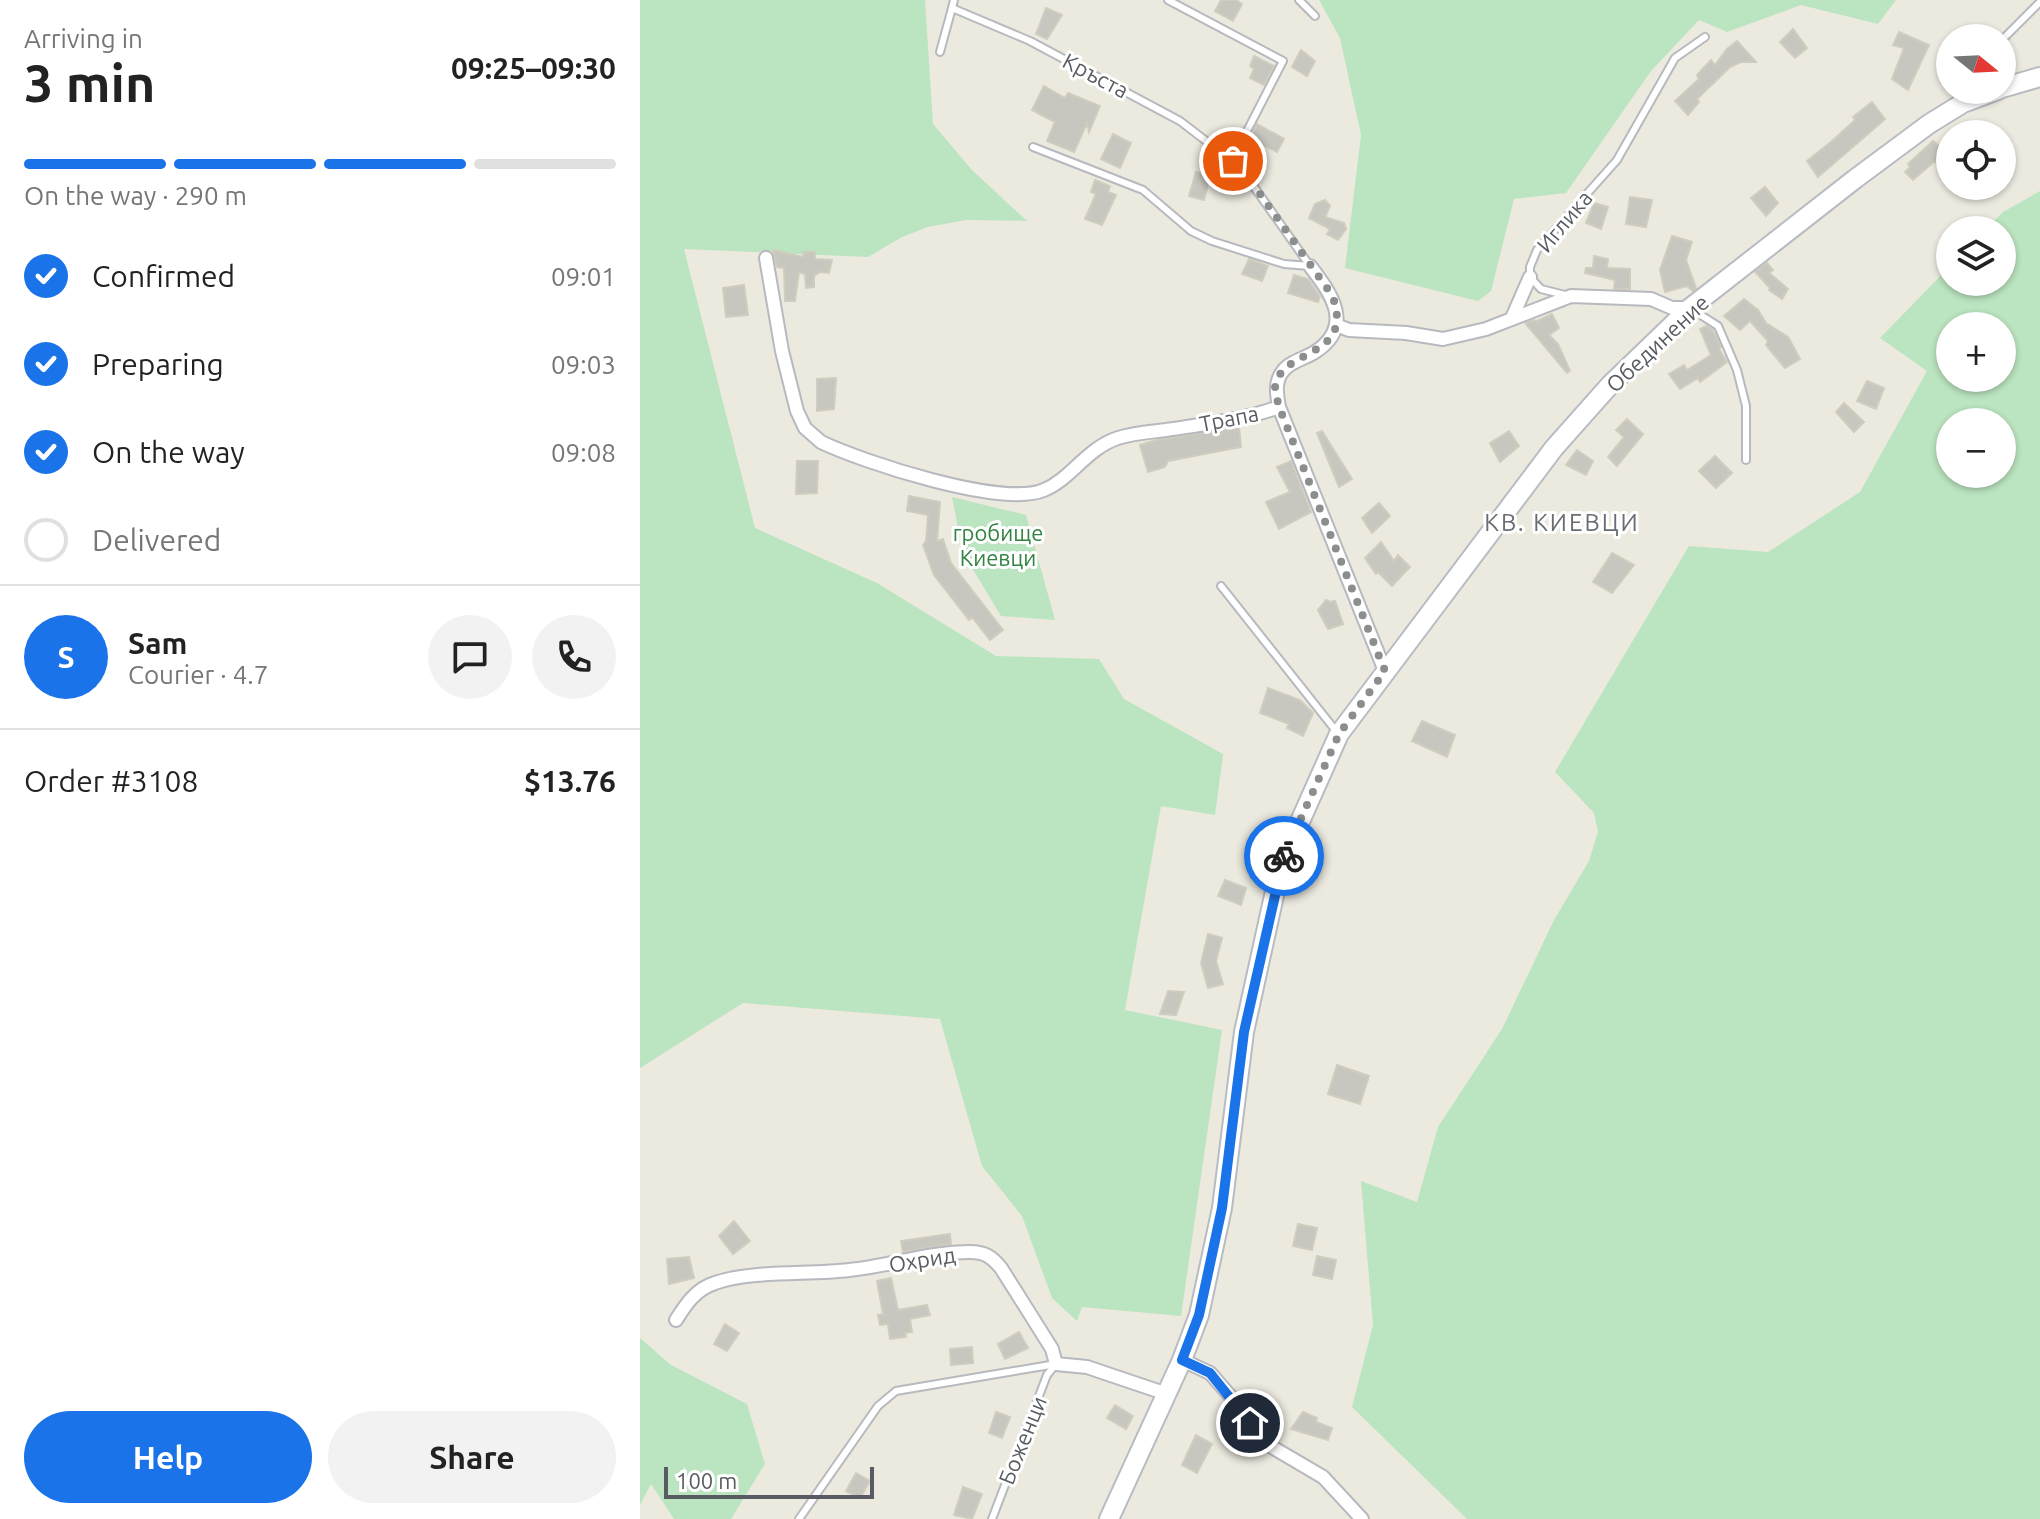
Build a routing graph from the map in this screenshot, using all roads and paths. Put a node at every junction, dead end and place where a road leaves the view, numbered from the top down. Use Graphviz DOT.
graph roads {
  1 [pos="954,0"];
  2 [pos="1168,0"];
  3 [pos="1299,0"];
  4 [pos="2040,2"];
  5 [pos="952,8"];
  6 [pos="1315,16"];
  7 [pos="2016,26"];
  8 [pos="1705,37"];
  9 [pos="940,52"];
  10 [pos="2040,77"];
  11 [pos="2016,84"];
  12 [pos="1957,104"];
  13 [pos="1033,147"];
  14 [pos="1236,164"];
  15 [pos="766,258"];
  16 [pos="1310,266"];
  17 [pos="1530,277"];
  18 [pos="1571,296"];
  19 [pos="1690,308"];
  20 [pos="1512,318"];
  21 [pos="1336,325"];
  22 [pos="1279,407"];
  23 [pos="1746,460"];
  24 [pos="1221,586"];
  25 [pos="1385,671"];
  26 [pos="1339,734"];
  27 [pos="676,1320"];
  28 [pos="1182,1360"];
  29 [pos="1056,1364"];
  30 [pos="1167,1394"];
  31 [pos="799,1519"];
  32 [pos="992,1519"];
  33 [pos="1109,1519"];
  34 [pos="1362,1519"];
  1 -- 5 [label="lane"];
  2 -- 14 [label="lane"];
  3 -- 6 [label="lane"];
  4 -- 7 [label="lane"];
  5 -- 9 [label="lane"];
  5 -- 14 [label="lane, Кръста"];
  8 -- 17 [label="lane, Иглика"];
  10 -- 11 [label="street, Обединение"];
  12 -- 19 [label="street, Обединение"];
  13 -- 16 [label="lane"];
  14 -- 16 [label="lane, Кръста"];
  15 -- 22 [label="street, Трапа"];
  16 -- 21 [label="street, Кръста"];
  17 -- 18 [label="lane, Иглика"];
  17 -- 20 [label="street"];
  18 -- 19 [label="street, Иглика"];
  18 -- 20 [label="street"];
  19 -- 23 [label="lane"];
  19 -- 25 [label="street, Обединение"];
  20 -- 21 [label="street"];
  21 -- 22 [label="street"];
  22 -- 25 [label="street, Трапа"];
  24 -- 26 [label="lane"];
  25 -- 26 [label="street"];
  26 -- 28 [label="street"];
  27 -- 29 [label="street, Охрид"];
  28 -- 30 [label="street"];
  28 -- 34 [label="street"];
  29 -- 30 [label="street"];
  29 -- 31 [label="lane"];
  29 -- 32 [label="lane, Боженци"];
  30 -- 33 [label="street"];
}
